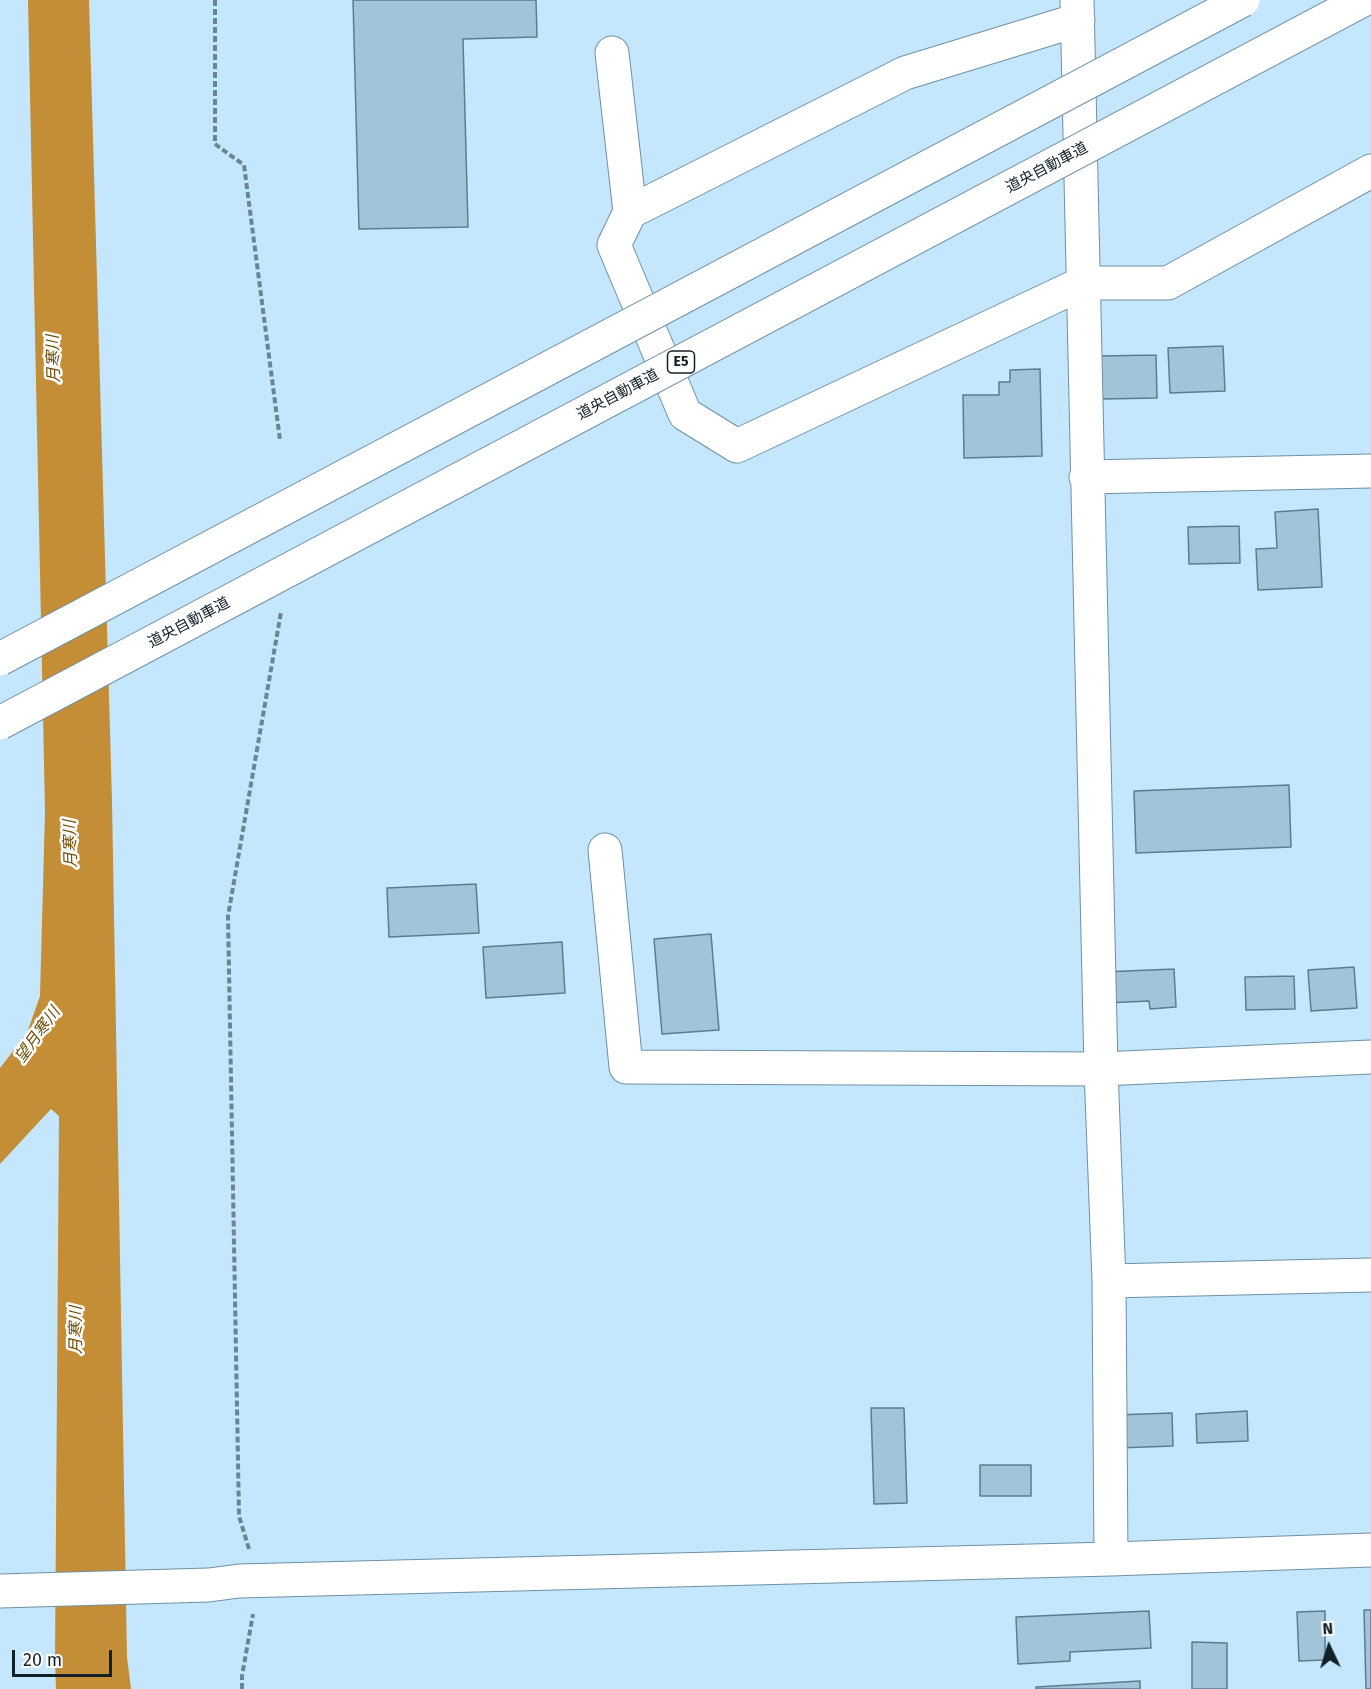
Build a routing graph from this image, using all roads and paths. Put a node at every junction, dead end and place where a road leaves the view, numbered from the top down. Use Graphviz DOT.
graph roads {
  1 [pos="215,0"];
  2 [pos="1243,0"];
  3 [pos="1363,0"];
  4 [pos="1077,10"];
  5 [pos="612,53"];
  6 [pos="1371,171"];
  7 [pos="630,212"];
  8 [pos="1083,283"];
  9 [pos="280,440"];
  10 [pos="1371,471"];
  11 [pos="1086,477"];
  12 [pos="282,608"];
  13 [pos="0,659"];
  14 [pos="0,723"];
  15 [pos="605,850"];
  16 [pos="1371,1057"];
  17 [pos="1101,1069"];
  18 [pos="1371,1275"];
  19 [pos="1109,1281"];
  20 [pos="1371,1550"];
  21 [pos="1111,1559"];
  22 [pos="259,1581"];
  23 [pos="0,1591"];
  24 [pos="242,1689"];
  1 -- 9 [label="path"];
  2 -- 13 [label="main road, bridge"];
  3 -- 14 [label="main road, 道央自動車道 / E5, bridge"];
  4 -- 7 [label="main road"];
  4 -- 8 [label="main road"];
  5 -- 7 [label="main road"];
  6 -- 8 [label="main road"];
  7 -- 8 [label="main road"];
  8 -- 11 [label="main road"];
  10 -- 11 [label="main road"];
  11 -- 17 [label="main road"];
  12 -- 22 [label="path"];
  15 -- 17 [label="main road"];
  16 -- 17 [label="main road"];
  17 -- 19 [label="main road"];
  18 -- 19 [label="main road"];
  19 -- 21 [label="main road"];
  20 -- 21 [label="main road"];
  21 -- 22 [label="main road"];
  22 -- 23 [label="main road"];
  22 -- 24 [label="path"];
}
